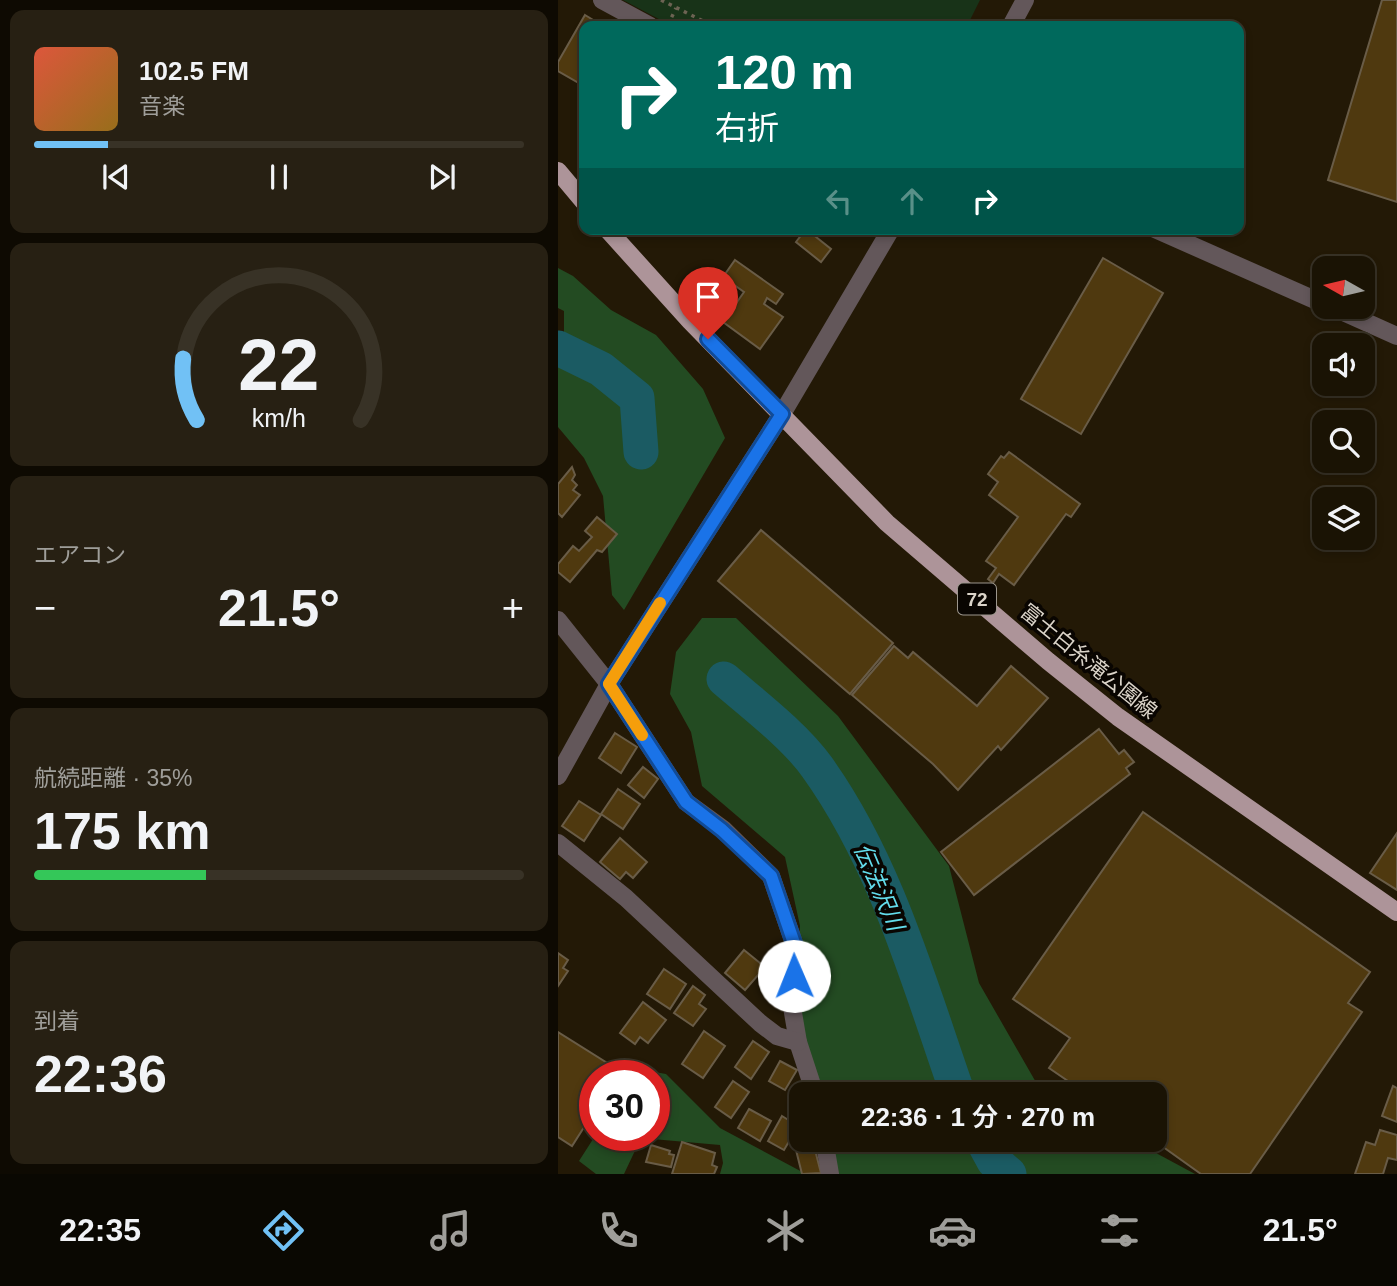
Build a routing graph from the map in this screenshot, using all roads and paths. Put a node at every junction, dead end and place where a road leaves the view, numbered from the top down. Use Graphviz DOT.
graph roads {
  1 [pos="602,0"];
  2 [pos="661,0"];
  3 [pos="1025,0"];
  4 [pos="676,8"];
  5 [pos="641,21"];
  6 [pos="670,21"];
  7 [pos="703,21"];
  8 [pos="1014,21"];
  9 [pos="558,171"];
  10 [pos="579,196"];
  11 [pos="612,235"];
  12 [pos="887,235"];
  13 [pos="1169,235"];
  14 [pos="1312,299"];
  15 [pos="1359,319"];
  16 [pos="1397,336"];
  17 [pos="782,414"];
  18 [pos="558,621"];
  19 [pos="609,684"];
  20 [pos="558,776"];
  21 [pos="558,843"];
  22 [pos="1397,912"];
  23 [pos="798,1042"];
  24 [pos="811,1082"];
  25 [pos="826,1152"];
  26 [pos="830,1174"];
  1 -- 5 [label="street"];
  2 -- 4 [label="path"];
  3 -- 8 [label="street"];
  4 -- 6 [label="path"];
  4 -- 7 [label="path"];
  9 -- 10 [label="main road"];
  11 -- 17 [label="main road, 富士白糸滝公園線 / 72"];
  12 -- 17 [label="street"];
  13 -- 14 [label="street"];
  15 -- 16 [label="street"];
  17 -- 19 [label="street"];
  17 -- 22 [label="main road, 富士白糸滝公園線 / 72"];
  18 -- 19 [label="street"];
  19 -- 20 [label="street"];
  19 -- 23 [label="street"];
  21 -- 23 [label="street"];
  23 -- 24 [label="street"];
  25 -- 26 [label="street"];
}
